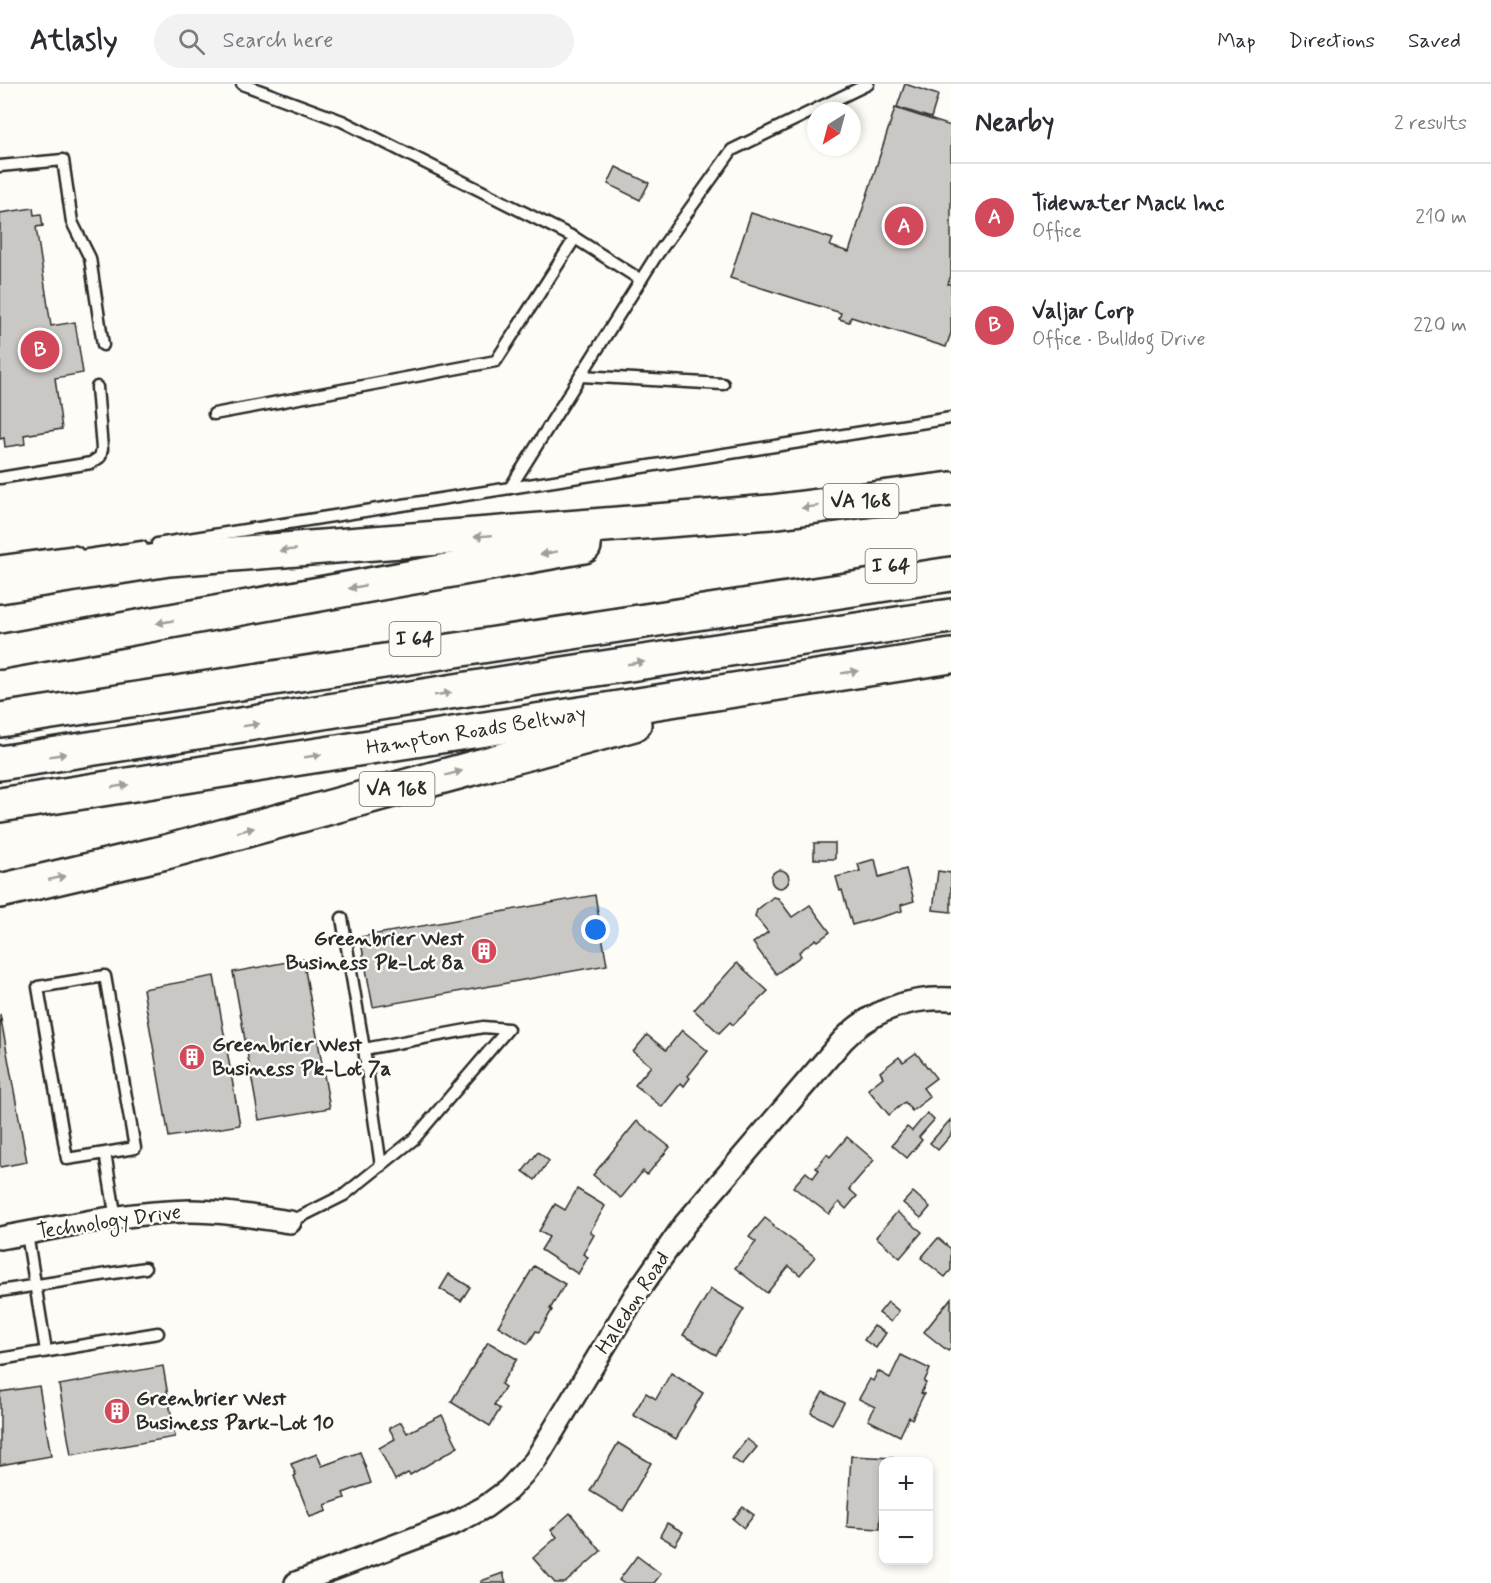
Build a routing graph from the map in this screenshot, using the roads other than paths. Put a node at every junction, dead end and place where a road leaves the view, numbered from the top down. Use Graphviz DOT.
graph roads {
  1 [pos="242,84"];
  2 [pos="868,84"];
  3 [pos="0,166"];
  4 [pos="575,238"];
  5 [pos="641,280"];
  6 [pos="103,345"];
  7 [pos="581,376"];
  8 [pos="723,384"];
  9 [pos="97,387"];
  10 [pos="214,414"];
  11 [pos="951,418"];
  12 [pos="0,478"];
  13 [pos="510,488"];
  14 [pos="951,489"];
  15 [pos="771,512"];
  16 [pos="951,556"];
  17 [pos="74,557"];
  18 [pos="0,567"];
  19 [pos="951,574"];
  20 [pos="0,586"];
  21 [pos="951,616"];
  22 [pos="0,652"];
  23 [pos="951,656"];
  24 [pos="792,681"];
  25 [pos="0,702"];
  26 [pos="0,720"];
  27 [pos="0,764"];
  28 [pos="0,805"];
  29 [pos="0,891"];
  30 [pos="342,918"];
  31 [pos="951,999"];
  32 [pos="364,1049"];
  33 [pos="105,1153"];
  34 [pos="381,1166"];
  35 [pos="116,1219"];
  36 [pos="290,1222"];
  37 [pos="27,1234"];
  38 [pos="0,1238"];
  39 [pos="145,1268"];
  40 [pos="35,1286"];
  41 [pos="0,1291"];
  42 [pos="158,1333"];
  43 [pos="46,1351"];
  44 [pos="0,1359"];
  45 [pos="297,1583"];
  1 -- 4 [label="lane"];
  2 -- 5 [label="lane"];
  3 -- 6 [label="lane"];
  4 -- 5 [label="lane"];
  4 -- 10 [label="lane"];
  5 -- 7 [label="lane"];
  7 -- 8 [label="lane"];
  7 -- 13 [label="lane"];
  9 -- 12 [label="lane"];
  11 -- 13 [label="lane"];
  13 -- 17 [label="lane"];
  14 -- 15 [label="highway, VA 168, one-way"];
  15 -- 20 [label="highway, VA 168, one-way"];
  15 -- 22 [label="highway, one-way"];
  16 -- 25 [label="highway, I 64"];
  17 -- 18 [label="street"];
  19 -- 26 [label="highway"];
  27 -- 21 [label="highway, one-way"];
  24 -- 23 [label="highway, Hampton Roads Beltway, one-way"];
  28 -- 24 [label="highway, Hampton Roads Beltway, one-way"];
  29 -- 24 [label="highway, VA 168, one-way"];
  30 -- 32 [label="lane"];
  31 -- 45 [label="street, Haledon Road"];
  32 -- 34 [label="lane"];
  32 -- 34 [label="lane"];
  33 -- 33 [label="lane"];
  33 -- 35 [label="lane"];
  34 -- 36 [label="lane"];
  35 -- 36 [label="street, Technology Drive"];
  35 -- 37 [label="street, Technology Drive"];
  37 -- 38 [label="street, Technology Drive"];
  37 -- 40 [label="lane"];
  39 -- 40 [label="lane"];
  40 -- 41 [label="lane"];
  40 -- 43 [label="lane"];
  42 -- 43 [label="lane"];
  43 -- 44 [label="lane"];
}
